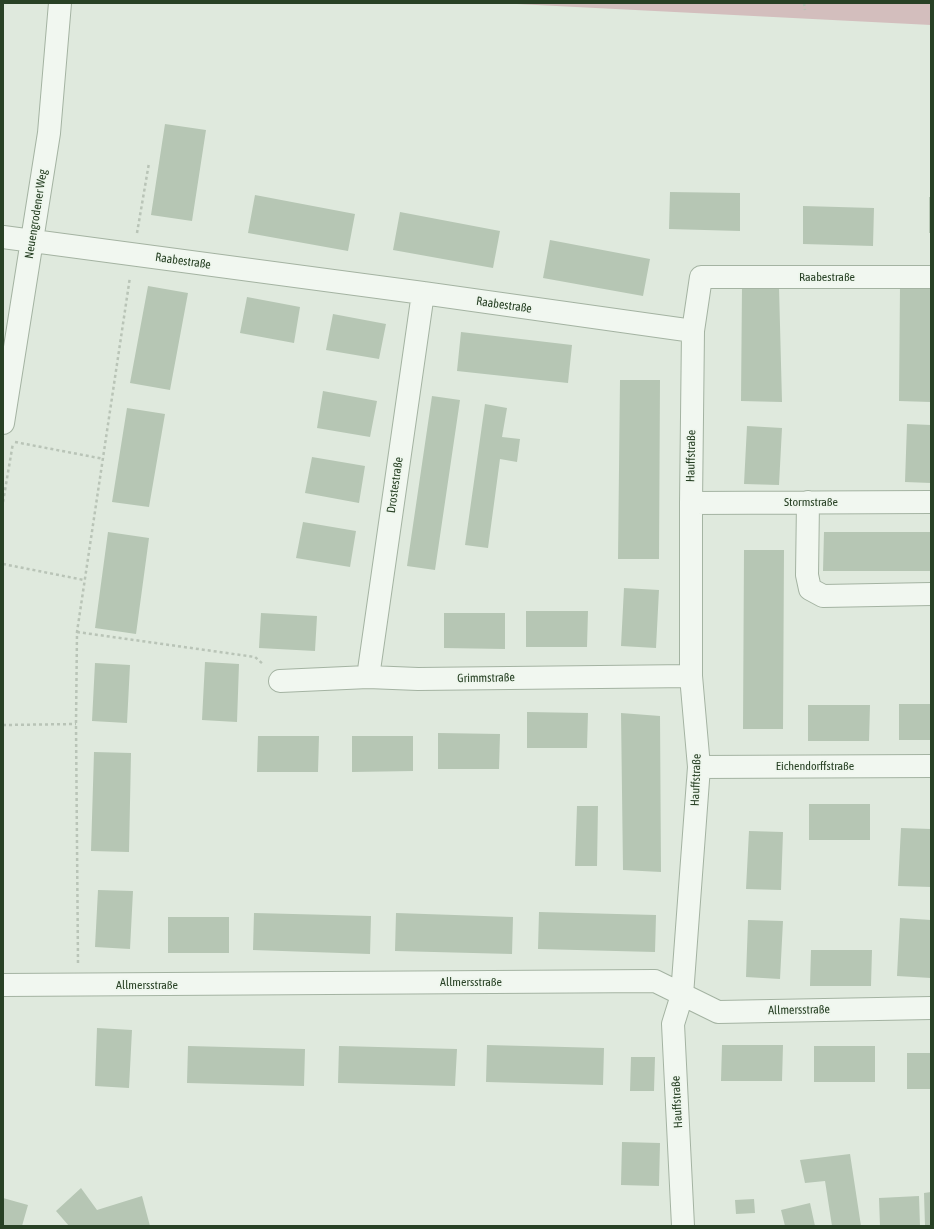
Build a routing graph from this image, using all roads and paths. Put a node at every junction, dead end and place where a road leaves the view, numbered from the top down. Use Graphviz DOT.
graph roads {
  1 [pos="60,3"];
  2 [pos="804,3"];
  3 [pos="805,10"];
  4 [pos="149,163"];
  5 [pos="3,237"];
  6 [pos="32,240"];
  7 [pos="133,254"];
  8 [pos="931,277"];
  9 [pos="423,293"];
  10 [pos="693,331"];
  11 [pos="6,432"];
  12 [pos="104,459"];
  13 [pos="808,502"];
  14 [pos="931,502"];
  15 [pos="691,503"];
  16 [pos="3,564"];
  17 [pos="84,580"];
  18 [pos="931,594"];
  19 [pos="77,632"];
  20 [pos="691,676"];
  21 [pos="368,677"];
  22 [pos="280,681"];
  23 [pos="76,724"];
  24 [pos="3,725"];
  25 [pos="931,766"];
  26 [pos="699,767"];
  27 [pos="3,985"];
  28 [pos="78,985"];
  29 [pos="682,995"];
  30 [pos="931,1008"];
  31 [pos="683,1226"];
  1 -- 6 [label="street, Neuengrodener Weg"];
  2 -- 3 [label="path"];
  4 -- 7 [label="path"];
  5 -- 6 [label="street, Raabestraße"];
  6 -- 7 [label="street, Raabestraße"];
  6 -- 11 [label="street, Neuengrodener Weg"];
  7 -- 9 [label="street, Raabestraße"];
  7 -- 12 [label="path"];
  8 -- 10 [label="street, Raabestraße"];
  9 -- 10 [label="street, Raabestraße"];
  9 -- 21 [label="street, Drostestraße"];
  10 -- 15 [label="street, Hauffstraße"];
  11 -- 12 [label="path"];
  12 -- 17 [label="path"];
  13 -- 14 [label="street, Stormstraße"];
  13 -- 15 [label="street, Stormstraße"];
  13 -- 18 [label="street"];
  15 -- 20 [label="street, Hauffstraße"];
  16 -- 17 [label="path"];
  17 -- 19 [label="path"];
  19 -- 22 [label="path"];
  19 -- 23 [label="path"];
  20 -- 21 [label="street, Grimmstraße"];
  20 -- 26 [label="street, Hauffstraße"];
  21 -- 22 [label="street, Grimmstraße"];
  23 -- 24 [label="path"];
  23 -- 28 [label="path"];
  25 -- 26 [label="street, Eichendorffstraße"];
  26 -- 29 [label="street, Hauffstraße"];
  27 -- 28 [label="street, Allmersstraße"];
  28 -- 29 [label="street, Allmersstraße"];
  29 -- 30 [label="street, Allmersstraße"];
  29 -- 31 [label="street, Hauffstraße"];
}
